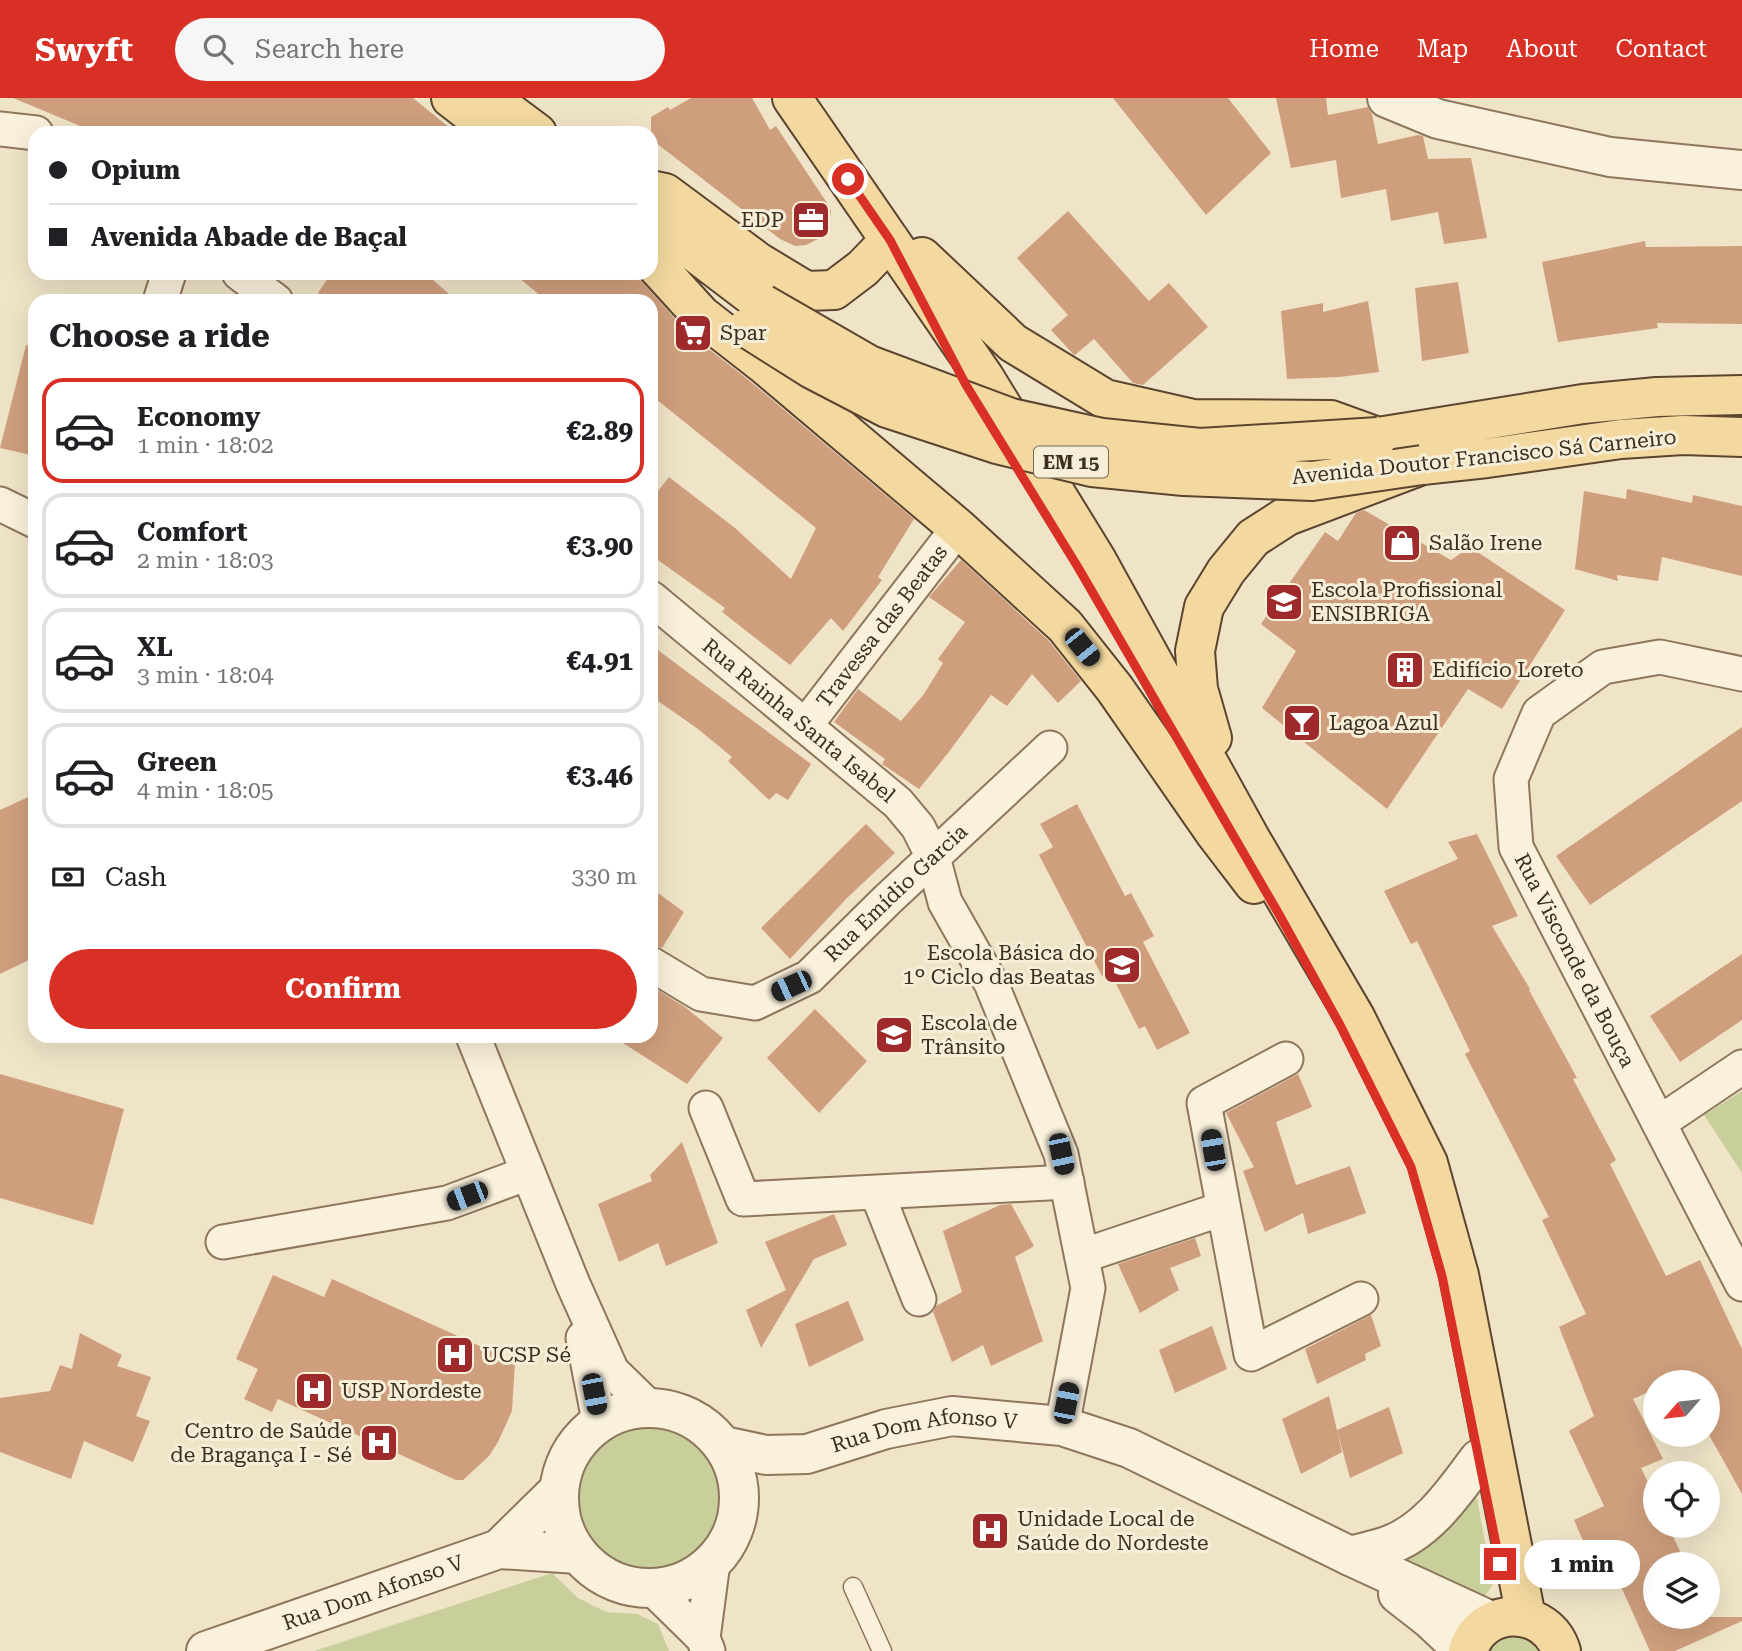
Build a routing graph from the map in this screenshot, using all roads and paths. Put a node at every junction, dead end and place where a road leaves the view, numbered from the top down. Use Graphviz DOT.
graph roads {
  1 [pos="451,98"];
  2 [pos="491,98"];
  3 [pos="792,98"];
  4 [pos="1387,98"];
  5 [pos="487,126"];
  6 [pos="528,126"];
  7 [pos="0,129"];
  8 [pos="28,132"];
  9 [pos="1742,170"];
  10 [pos="658,192"];
  11 [pos="658,226"];
  12 [pos="890,240"];
  13 [pos="658,257"];
  14 [pos="658,268"];
  15 [pos="248,280"];
  16 [pos="267,294"];
  17 [pos="755,316"];
  18 [pos="1742,396"];
  19 [pos="1378,437"];
  20 [pos="1742,437"];
  21 [pos="1422,465"];
  22 [pos="0,504"];
  23 [pos="28,518"];
  24 [pos="958,528"];
  25 [pos="658,604"];
  26 [pos="1742,674"];
  27 [pos="805,726"];
  28 [pos="1049,748"];
  29 [pos="1250,838"];
  30 [pos="933,857"];
  31 [pos="1280,916"];
  32 [pos="658,968"];
  33 [pos="475,1043"];
  34 [pos="1286,1059"];
  35 [pos="1742,1067"];
  36 [pos="706,1108"];
  37 [pos="1659,1123"];
  38 [pos="528,1173"];
  39 [pos="1067,1182"];
  40 [pos="877,1193"];
  41 [pos="1222,1209"];
  42 [pos="223,1242"];
  43 [pos="1082,1256"];
  44 [pos="1740,1274"];
  45 [pos="573,1284"];
  46 [pos="919,1299"];
  47 [pos="1361,1299"];
  48 [pos="649,1407"];
  49 [pos="599,1421"];
  50 [pos="1062,1426"];
  51 [pos="724,1446"];
  52 [pos="807,1454"];
  53 [pos="1479,1459"];
  54 [pos="558,1491"];
  55 [pos="738,1516"];
  56 [pos="499,1549"];
  57 [pos="578,1555"];
  58 [pos="1350,1556"];
  59 [pos="713,1562"];
  60 [pos="853,1587"];
  61 [pos="653,1589"];
  62 [pos="1505,1619"];
  63 [pos="705,1645"];
  64 [pos="206,1651"];
  65 [pos="881,1651"];
  66 [pos="1466,1651"];
  67 [pos="1561,1651"];
  1 -- 5 [label="main road"];
  2 -- 6 [label="main road"];
  3 -- 12 [label="main road"];
  4 -- 9 [label="street"];
  7 -- 8 [label="street"];
  10 -- 12 [label="main road"];
  11 -- 17 [label="main road, Avenida Doutor Francisco Sá Carneiro / EM 15"];
  12 -- 19 [label="main road"];
  12 -- 29 [label="main road"];
  12 -- 31 [label="main road"];
  13 -- 17 [label="main road, Avenida Doutor Francisco Sá Carneiro / EM 15"];
  14 -- 24 [label="main road"];
  15 -- 16 [label="street"];
  17 -- 19 [label="main road, Avenida Doutor Francisco Sá Carneiro / EM 15, bridge"];
  17 -- 21 [label="main road, Avenida Doutor Francisco Sá Carneiro / EM 15, bridge"];
  18 -- 19 [label="main road, Avenida Doutor Francisco Sá Carneiro / EM 15"];
  20 -- 21 [label="main road, Avenida Doutor Francisco Sá Carneiro / EM 15"];
  21 -- 29 [label="main road"];
  22 -- 23 [label="street"];
  24 -- 27 [label="street, Travessa das Beatas"];
  24 -- 31 [label="main road"];
  25 -- 27 [label="street, Rua Rainha Santa Isabel"];
  26 -- 37 [label="street, Rua Visconde da Bouça"];
  27 -- 30 [label="street, Rua Rainha Santa Isabel"];
  28 -- 30 [label="street, Rua Emídio Garcia"];
  29 -- 62 [label="main road"];
  30 -- 32 [label="street, Rua Emídio Garcia"];
  30 -- 39 [label="street, Rua Rainha Santa Isabel"];
  31 -- 53 [label="main road"];
  33 -- 38 [label="street"];
  34 -- 41 [label="street"];
  35 -- 37 [label="street"];
  36 -- 40 [label="street"];
  37 -- 44 [label="street, Rua Visconde da Bouça"];
  38 -- 42 [label="street"];
  38 -- 45 [label="street"];
  39 -- 40 [label="street"];
  39 -- 43 [label="street, Rua Rainha Santa Isabel"];
  40 -- 46 [label="street"];
  41 -- 43 [label="street"];
  41 -- 47 [label="street"];
  43 -- 50 [label="street, Rua Rainha Santa Isabel"];
  45 -- 48 [label="street"];
  45 -- 49 [label="street"];
  48 -- 49 [label="street"];
  48 -- 51 [label="street"];
  49 -- 54 [label="street"];
  50 -- 52 [label="street, Rua Dom Afonso V"];
  50 -- 58 [label="street, Rua Dom Afonso V"];
  51 -- 52 [label="street, Rua Dom Afonso V"];
  51 -- 55 [label="street"];
  52 -- 55 [label="street"];
  53 -- 58 [label="street"];
  53 -- 62 [label="main road"];
  54 -- 56 [label="street, Rua Dom Afonso V"];
  54 -- 57 [label="street"];
  55 -- 59 [label="street"];
  56 -- 57 [label="street, Rua Dom Afonso V"];
  56 -- 64 [label="street, Rua Dom Afonso V"];
  57 -- 61 [label="street"];
  58 -- 62 [label="street"];
  58 -- 66 [label="street"];
  59 -- 61 [label="street"];
  59 -- 63 [label="street"];
  60 -- 65 [label="lane"];
  61 -- 63 [label="street"];
  62 -- 66 [label="main road"];
  62 -- 67 [label="main road"];
}
